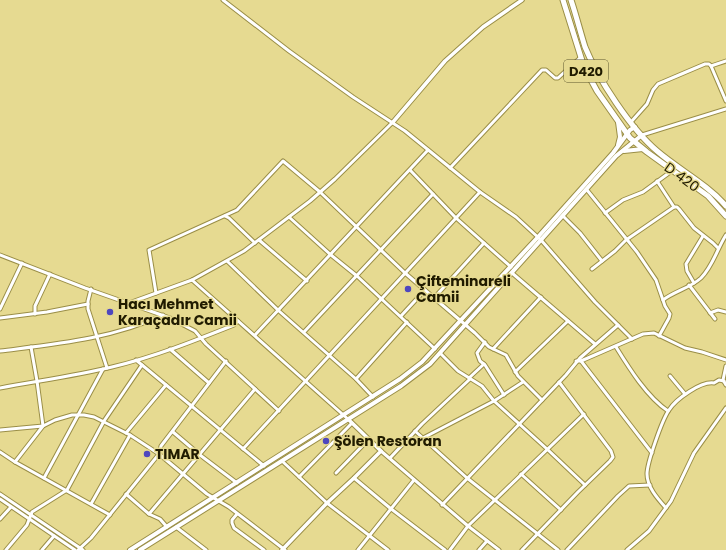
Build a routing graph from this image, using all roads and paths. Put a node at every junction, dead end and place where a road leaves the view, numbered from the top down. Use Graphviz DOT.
graph roads {
  1 [pos="223,0"];
  2 [pos="522,0"];
  3 [pos="563,0"];
  4 [pos="571,0"];
  5 [pos="581,57"];
  6 [pos="726,61"];
  7 [pos="711,66"];
  8 [pos="726,101"];
  9 [pos="726,109"];
  10 [pos="618,120"];
  11 [pos="393,122"];
  12 [pos="631,122"];
  13 [pos="635,127"];
  14 [pos="627,133"];
  15 [pos="642,135"];
  16 [pos="634,142"];
  17 [pos="617,147"];
  18 [pos="643,149"];
  19 [pos="428,150"];
  20 [pos="622,152"];
  21 [pos="450,168"];
  22 [pos="410,170"];
  23 [pos="673,170"];
  24 [pos="657,181"];
  25 [pos="586,190"];
  26 [pos="320,192"];
  27 [pos="480,192"];
  28 [pos="433,194"];
  29 [pos="726,205"];
  30 [pos="674,207"];
  31 [pos="605,213"];
  32 [pos="225,216"];
  33 [pos="564,216"];
  34 [pos="726,216"];
  35 [pos="289,217"];
  36 [pos="456,218"];
  37 [pos="357,227"];
  38 [pos="726,235"];
  39 [pos="703,236"];
  40 [pos="540,239"];
  41 [pos="259,240"];
  42 [pos="626,240"];
  43 [pos="255,243"];
  44 [pos="484,243"];
  45 [pos="718,248"];
  46 [pos="382,250"];
  47 [pos="0,255"];
  48 [pos="331,255"];
  49 [pos="227,261"];
  50 [pos="602,261"];
  51 [pos="22,263"];
  52 [pos="511,266"];
  53 [pos="592,269"];
  54 [pos="405,273"];
  55 [pos="512,273"];
  56 [pos="50,274"];
  57 [pos="357,276"];
  58 [pos="192,280"];
  59 [pos="307,281"];
  60 [pos="694,283"];
  61 [pos="690,285"];
  62 [pos="91,290"];
  63 [pos="425,290"];
  64 [pos="156,293"];
  65 [pos="541,297"];
  66 [pos="434,298"];
  67 [pos="381,299"];
  68 [pos="663,300"];
  69 [pos="129,303"];
  70 [pos="88,304"];
  71 [pos="0,309"];
  72 [pos="279,310"];
  73 [pos="726,312"];
  74 [pos="710,313"];
  75 [pos="34,314"];
  76 [pos="163,315"];
  77 [pos="401,316"];
  78 [pos="0,318"];
  79 [pos="715,319"];
  80 [pos="238,321"];
  81 [pos="460,321"];
  82 [pos="568,321"];
  83 [pos="407,322"];
  84 [pos="465,324"];
  85 [pos="618,326"];
  86 [pos="304,332"];
  87 [pos="255,335"];
  88 [pos="659,336"];
  89 [pos="98,337"];
  90 [pos="201,338"];
  91 [pos="632,339"];
  92 [pos="485,342"];
  93 [pos="595,344"];
  94 [pos="31,347"];
  95 [pos="616,347"];
  96 [pos="170,349"];
  97 [pos="435,349"];
  98 [pos="493,349"];
  99 [pos="0,351"];
  100 [pos="440,353"];
  101 [pos="330,355"];
  102 [pos="136,360"];
  103 [pos="726,360"];
  104 [pos="226,361"];
  105 [pos="576,361"];
  106 [pos="581,362"];
  107 [pos="484,364"];
  108 [pos="142,365"];
  109 [pos="726,366"];
  110 [pos="105,368"];
  111 [pos="515,372"];
  112 [pos="670,376"];
  113 [pos="356,379"];
  114 [pos="469,379"];
  115 [pos="37,381"];
  116 [pos="305,381"];
  117 [pos="724,381"];
  118 [pos="523,382"];
  119 [pos="559,382"];
  120 [pos="209,383"];
  121 [pos="166,385"];
  122 [pos="726,385"];
  123 [pos="0,388"];
  124 [pos="255,389"];
  125 [pos="685,394"];
  126 [pos="504,395"];
  127 [pos="373,397"];
  128 [pos="542,400"];
  129 [pos="494,401"];
  130 [pos="192,406"];
  131 [pos="726,408"];
  132 [pos="279,411"];
  133 [pos="668,411"];
  134 [pos="584,414"];
  135 [pos="78,415"];
  136 [pos="344,415"];
  137 [pos="104,421"];
  138 [pos="350,421"];
  139 [pos="519,424"];
  140 [pos="43,426"];
  141 [pos="0,430"];
  142 [pos="221,430"];
  143 [pos="415,431"];
  144 [pos="173,432"];
  145 [pos="128,434"];
  146 [pos="423,438"];
  147 [pos="369,439"];
  148 [pos="243,449"];
  149 [pos="547,449"];
  150 [pos="381,451"];
  151 [pos="0,452"];
  152 [pos="652,453"];
  153 [pos="159,454"];
  154 [pos="200,455"];
  155 [pos="390,458"];
  156 [pos="282,461"];
  157 [pos="16,462"];
  158 [pos="264,466"];
  159 [pos="336,473"];
  160 [pos="183,474"];
  161 [pos="521,474"];
  162 [pos="299,477"];
  163 [pos="44,478"];
  164 [pos="354,478"];
  165 [pos="467,478"];
  166 [pos="414,480"];
  167 [pos="237,483"];
  168 [pos="585,485"];
  169 [pos="650,485"];
  170 [pos="67,490"];
  171 [pos="0,494"];
  172 [pos="126,494"];
  173 [pos="213,498"];
  174 [pos="0,499"];
  175 [pos="495,499"];
  176 [pos="219,501"];
  177 [pos="327,503"];
  178 [pos="92,504"];
  179 [pos="442,505"];
  180 [pos="11,507"];
  181 [pos="390,508"];
  182 [pos="666,508"];
  183 [pos="561,510"];
  184 [pos="30,514"];
  185 [pos="149,514"];
  186 [pos="237,514"];
  187 [pos="110,515"];
  188 [pos="0,519"];
  189 [pos="29,519"];
  190 [pos="468,526"];
  191 [pos="167,527"];
  192 [pos="176,527"];
  193 [pos="538,534"];
  194 [pos="54,536"];
  195 [pos="369,536"];
  196 [pos="487,541"];
  197 [pos="80,549"];
  198 [pos="630,549"];
  199 [pos="6,550"];
  200 [pos="42,550"];
  201 [pos="74,550"];
  202 [pos="130,550"];
  203 [pos="140,550"];
  204 [pos="206,550"];
  205 [pos="264,550"];
  206 [pos="284,550"];
  207 [pos="358,550"];
  208 [pos="388,550"];
  209 [pos="445,550"];
  210 [pos="450,550"];
  211 [pos="479,550"];
  212 [pos="499,550"];
  213 [pos="522,550"];
  214 [pos="558,550"];
  215 [pos="567,550"];
  1 -- 11 [label="street"];
  2 -- 11 [label="street"];
  3 -- 5 [label="highway, D420"];
  4 -- 12 [label="highway, D420"];
  5 -- 10 [label="highway, D420"];
  5 -- 21 [label="street"];
  6 -- 7 [label="street"];
  7 -- 8 [label="street"];
  7 -- 12 [label="street"];
  9 -- 15 [label="street"];
  10 -- 14 [label="highway, D420"];
  10 -- 17 [label="main road"];
  11 -- 19 [label="street"];
  11 -- 26 [label="street"];
  12 -- 13 [label="highway, D420"];
  13 -- 14 [label="main road"];
  13 -- 15 [label="highway, D420"];
  14 -- 16 [label="highway, D420"];
  14 -- 17 [label="main road"];
  15 -- 16 [label="main road"];
  15 -- 29 [label="highway, D420"];
  16 -- 18 [label="highway, D 420 / D420"];
  16 -- 20 [label="main road"];
  17 -- 40 [label="main road"];
  18 -- 20 [label="main road"];
  18 -- 23 [label="highway, D 420 / D420"];
  19 -- 21 [label="street"];
  19 -- 22 [label="street"];
  20 -- 25 [label="main road"];
  21 -- 27 [label="street"];
  22 -- 28 [label="street"];
  22 -- 37 [label="street"];
  23 -- 24 [label="street"];
  23 -- 34 [label="highway, D 420 / D420"];
  24 -- 30 [label="street"];
  24 -- 31 [label="street"];
  25 -- 31 [label="street"];
  25 -- 33 [label="main road"];
  26 -- 32 [label="street"];
  26 -- 35 [label="street"];
  26 -- 37 [label="street"];
  27 -- 36 [label="street"];
  27 -- 40 [label="street"];
  28 -- 36 [label="street"];
  28 -- 46 [label="street"];
  30 -- 39 [label="street"];
  30 -- 42 [label="street"];
  31 -- 42 [label="street"];
  32 -- 43 [label="street"];
  32 -- 64 [label="street"];
  33 -- 40 [label="main road"];
  33 -- 50 [label="street"];
  35 -- 41 [label="street"];
  35 -- 48 [label="street"];
  36 -- 44 [label="street"];
  36 -- 54 [label="street"];
  37 -- 46 [label="street"];
  37 -- 48 [label="street"];
  38 -- 45 [label="street"];
  39 -- 45 [label="street"];
  39 -- 60 [label="street"];
  40 -- 52 [label="main road"];
  40 -- 55 [label="main road"];
  40 -- 85 [label="street"];
  41 -- 43 [label="street"];
  41 -- 59 [label="street"];
  42 -- 50 [label="street"];
  42 -- 68 [label="street"];
  43 -- 49 [label="street"];
  44 -- 52 [label="street"];
  44 -- 66 [label="street"];
  45 -- 60 [label="street"];
  46 -- 54 [label="street"];
  46 -- 57 [label="street"];
  47 -- 51 [label="street"];
  48 -- 57 [label="street"];
  48 -- 59 [label="street"];
  49 -- 58 [label="street"];
  49 -- 72 [label="street"];
  50 -- 53 [label="street"];
  51 -- 56 [label="street"];
  51 -- 71 [label="street"];
  52 -- 81 [label="main road"];
  54 -- 63 [label="street"];
  54 -- 67 [label="street"];
  55 -- 65 [label="street"];
  55 -- 84 [label="main road"];
  56 -- 62 [label="street"];
  56 -- 75 [label="street"];
  57 -- 67 [label="street"];
  57 -- 86 [label="street"];
  58 -- 64 [label="street"];
  58 -- 80 [label="street"];
  59 -- 72 [label="street"];
  60 -- 61 [label="street"];
  61 -- 68 [label="street"];
  61 -- 74 [label="street"];
  62 -- 69 [label="street"];
  62 -- 70 [label="street"];
  63 -- 66 [label="street"];
  63 -- 77 [label="street"];
  64 -- 69 [label="street"];
  65 -- 82 [label="street"];
  65 -- 98 [label="street"];
  66 -- 81 [label="street"];
  67 -- 77 [label="street"];
  67 -- 101 [label="street"];
  68 -- 88 [label="street"];
  69 -- 76 [label="street"];
  70 -- 75 [label="street"];
  70 -- 89 [label="street"];
  72 -- 86 [label="street"];
  72 -- 87 [label="street"];
  73 -- 74 [label="street"];
  74 -- 79 [label="street"];
  75 -- 78 [label="street"];
  76 -- 89 [label="street"];
  76 -- 90 [label="street"];
  77 -- 83 [label="street"];
  80 -- 87 [label="street"];
  80 -- 90 [label="street"];
  81 -- 84 [label="street"];
  81 -- 97 [label="main road"];
  82 -- 93 [label="street"];
  82 -- 111 [label="street"];
  83 -- 97 [label="street"];
  83 -- 113 [label="street"];
  84 -- 92 [label="street"];
  84 -- 100 [label="main road"];
  85 -- 91 [label="street"];
  85 -- 93 [label="street"];
  86 -- 101 [label="street"];
  87 -- 116 [label="street"];
  88 -- 91 [label="street"];
  88 -- 103 [label="street"];
  89 -- 94 [label="street"];
  89 -- 110 [label="street"];
  90 -- 96 [label="street"];
  90 -- 104 [label="street"];
  91 -- 95 [label="street"];
  92 -- 98 [label="street"];
  92 -- 107 [label="street"];
  93 -- 105 [label="street"];
  94 -- 99 [label="street"];
  94 -- 115 [label="street"];
  95 -- 106 [label="street"];
  95 -- 133 [label="street"];
  96 -- 102 [label="street"];
  96 -- 120 [label="street"];
  97 -- 127 [label="main road"];
  98 -- 111 [label="street"];
  100 -- 114 [label="street"];
  100 -- 138 [label="main road"];
  101 -- 113 [label="street"];
  101 -- 116 [label="street"];
  102 -- 108 [label="street"];
  102 -- 110 [label="street"];
  104 -- 120 [label="street"];
  104 -- 124 [label="street"];
  105 -- 106 [label="street"];
  105 -- 119 [label="street"];
  106 -- 152 [label="street"];
  107 -- 114 [label="street"];
  107 -- 126 [label="street"];
  108 -- 121 [label="street"];
  108 -- 137 [label="street"];
  109 -- 117 [label="street"];
  110 -- 115 [label="street"];
  110 -- 135 [label="street"];
  111 -- 118 [label="street"];
  112 -- 125 [label="street"];
  113 -- 127 [label="street"];
  114 -- 129 [label="street"];
  114 -- 143 [label="street"];
  115 -- 123 [label="street"];
  115 -- 140 [label="street"];
  116 -- 132 [label="street"];
  116 -- 136 [label="street"];
  117 -- 122 [label="street"];
  117 -- 125 [label="street"];
  118 -- 126 [label="street"];
  118 -- 128 [label="street"];
  119 -- 128 [label="street"];
  119 -- 134 [label="street"];
  120 -- 130 [label="street"];
  121 -- 130 [label="street"];
  121 -- 145 [label="street"];
  124 -- 132 [label="street"];
  124 -- 142 [label="street"];
  125 -- 133 [label="street"];
  126 -- 129 [label="street"];
  127 -- 136 [label="main road"];
  128 -- 139 [label="street"];
  129 -- 139 [label="street"];
  129 -- 146 [label="street"];
  130 -- 142 [label="street"];
  130 -- 144 [label="street"];
  131 -- 182 [label="street"];
  132 -- 148 [label="street"];
  133 -- 152 [label="street"];
  134 -- 149 [label="street"];
  134 -- 168 [label="street"];
  135 -- 137 [label="street"];
  135 -- 140 [label="street"];
  135 -- 163 [label="street"];
  136 -- 138 [label="street"];
  136 -- 158 [label="main road"];
  137 -- 145 [label="street"];
  137 -- 170 [label="street"];
  138 -- 147 [label="street"];
  138 -- 156 [label="main road"];
  138 -- 162 [label="street"];
  139 -- 149 [label="street"];
  139 -- 165 [label="street"];
  140 -- 141 [label="street"];
  140 -- 157 [label="street"];
  142 -- 148 [label="street"];
  142 -- 154 [label="street"];
  143 -- 146 [label="street"];
  143 -- 155 [label="street"];
  144 -- 153 [label="street"];
  144 -- 154 [label="street"];
  145 -- 153 [label="street"];
  145 -- 178 [label="street"];
  146 -- 165 [label="street"];
  147 -- 150 [label="street"];
  147 -- 159 [label="street"];
  148 -- 158 [label="street"];
  149 -- 161 [label="street"];
  149 -- 168 [label="street"];
  150 -- 155 [label="street"];
  150 -- 164 [label="street"];
  151 -- 157 [label="street"];
  152 -- 169 [label="street"];
  153 -- 160 [label="street"];
  153 -- 172 [label="street"];
  154 -- 160 [label="street"];
  154 -- 167 [label="street"];
  155 -- 166 [label="street"];
  156 -- 162 [label="street"];
  156 -- 176 [label="main road"];
  157 -- 163 [label="street"];
  158 -- 167 [label="main road"];
  160 -- 173 [label="street"];
  160 -- 185 [label="street"];
  161 -- 175 [label="street"];
  161 -- 183 [label="street"];
  162 -- 177 [label="street"];
  163 -- 170 [label="street"];
  164 -- 177 [label="street"];
  164 -- 181 [label="street"];
  165 -- 175 [label="street"];
  165 -- 179 [label="street"];
  166 -- 179 [label="street"];
  166 -- 181 [label="street"];
  167 -- 173 [label="main road"];
  168 -- 183 [label="street"];
  169 -- 182 [label="street"];
  169 -- 215 [label="street"];
  170 -- 178 [label="street"];
  170 -- 184 [label="street"];
  171 -- 184 [label="street"];
  172 -- 185 [label="street"];
  172 -- 187 [label="street"];
  173 -- 176 [label="street"];
  173 -- 191 [label="main road"];
  174 -- 180 [label="street"];
  175 -- 190 [label="street"];
  175 -- 193 [label="street"];
  176 -- 186 [label="street"];
  176 -- 192 [label="main road"];
  177 -- 195 [label="street"];
  177 -- 206 [label="street"];
  178 -- 187 [label="street"];
  179 -- 190 [label="street"];
  180 -- 188 [label="street"];
  180 -- 189 [label="street"];
  181 -- 195 [label="street"];
  181 -- 209 [label="street"];
  182 -- 198 [label="street"];
  183 -- 193 [label="street"];
  184 -- 189 [label="street"];
  184 -- 197 [label="street"];
  185 -- 191 [label="street"];
  186 -- 205 [label="street"];
  186 -- 206 [label="street"];
  187 -- 197 [label="street"];
  189 -- 194 [label="street"];
  189 -- 199 [label="street"];
  190 -- 196 [label="street"];
  190 -- 210 [label="street"];
  191 -- 202 [label="main road"];
  192 -- 203 [label="main road"];
  192 -- 204 [label="street"];
  193 -- 213 [label="street"];
  193 -- 214 [label="street"];
  194 -- 200 [label="street"];
  194 -- 201 [label="street"];
  195 -- 207 [label="street"];
  195 -- 208 [label="street"];
  196 -- 211 [label="street"];
  196 -- 212 [label="street"];
}
